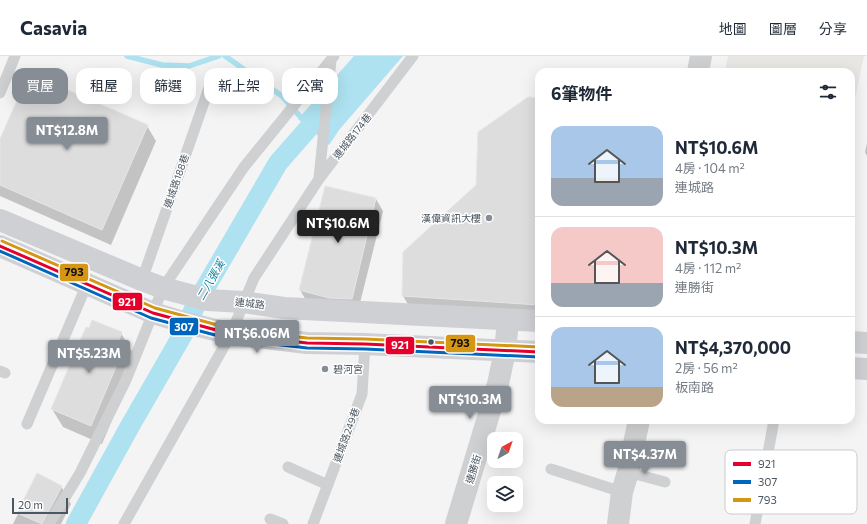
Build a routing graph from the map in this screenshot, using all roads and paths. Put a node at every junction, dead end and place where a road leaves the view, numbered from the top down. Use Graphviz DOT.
graph roads {
  1 [pos="15,56"];
  2 [pos="413,56"];
  3 [pos="701,56"];
  4 [pos="332,58"];
  5 [pos="699,68"];
  6 [pos="0,93"];
  7 [pos="204,102"];
  8 [pos="319,178"];
  9 [pos="0,220"];
  10 [pos="0,246"];
  11 [pos="142,280"];
  12 [pos="87,284"];
  13 [pos="163,288"];
  14 [pos="243,302"];
  15 [pos="153,313"];
  16 [pos="508,320"];
  17 [pos="535,322"];
  18 [pos="231,334"];
  19 [pos="855,342"];
  20 [pos="867,343"];
  21 [pos="365,344"];
  22 [pos="505,350"];
  23 [pos="535,352"];
  24 [pos="855,368"];
  25 [pos="867,369"];
  26 [pos="26,424"];
  27 [pos="638,424"];
  28 [pos="773,424"];
  29 [pos="769,450"];
  30 [pos="288,467"];
  31 [pos="551,469"];
  32 [pos="665,482"];
  33 [pos="328,485"];
  34 [pos="622,498"];
  35 [pos="758,514"];
  36 [pos="270,519"];
  37 [pos="49,524"];
  38 [pos="124,524"];
  39 [pos="283,524"];
  40 [pos="313,524"];
  41 [pos="456,524"];
  42 [pos="608,524"];
  43 [pos="756,524"];
  1 -- 6 [label="lane"];
  2 -- 8 [label="lane, 連城路174巷"];
  3 -- 5 [label="street"];
  4 -- 8 [label="lane, 連城路174巷"];
  4 -- 13 [label="lane"];
  7 -- 11 [label="lane, 連城路188巷"];
  8 -- 14 [label="lane, 連城路174巷"];
  9 -- 11 [label="main road, 連城路"];
  10 -- 12 [label="main road"];
  11 -- 13 [label="main road, 連城路"];
  12 -- 15 [label="main road"];
  12 -- 26 [label="lane"];
  13 -- 14 [label="main road, 連城路"];
  13 -- 15 [label="lane"];
  14 -- 16 [label="main road, 連城路"];
  14 -- 18 [label="lane, 連城路174巷"];
  15 -- 18 [label="main road"];
  15 -- 37 [label="lane"];
  16 -- 17 [label="main road, 連城路"];
  16 -- 22 [label="street, 連勝街"];
  18 -- 21 [label="main road"];
  18 -- 38 [label="lane, 連城路174巷"];
  19 -- 20 [label="main road"];
  21 -- 22 [label="main road"];
  21 -- 33 [label="lane, 連城路249巷"];
  22 -- 23 [label="main road"];
  22 -- 41 [label="street, 連勝街"];
  24 -- 25 [label="main road"];
  27 -- 34 [label="street"];
  28 -- 29 [label="lane"];
  30 -- 33 [label="lane"];
  31 -- 34 [label="lane"];
  32 -- 34 [label="lane"];
  33 -- 40 [label="lane, 連城路249巷"];
  34 -- 42 [label="lane"];
  35 -- 43 [label="lane"];
  36 -- 39 [label="lane"];
}
